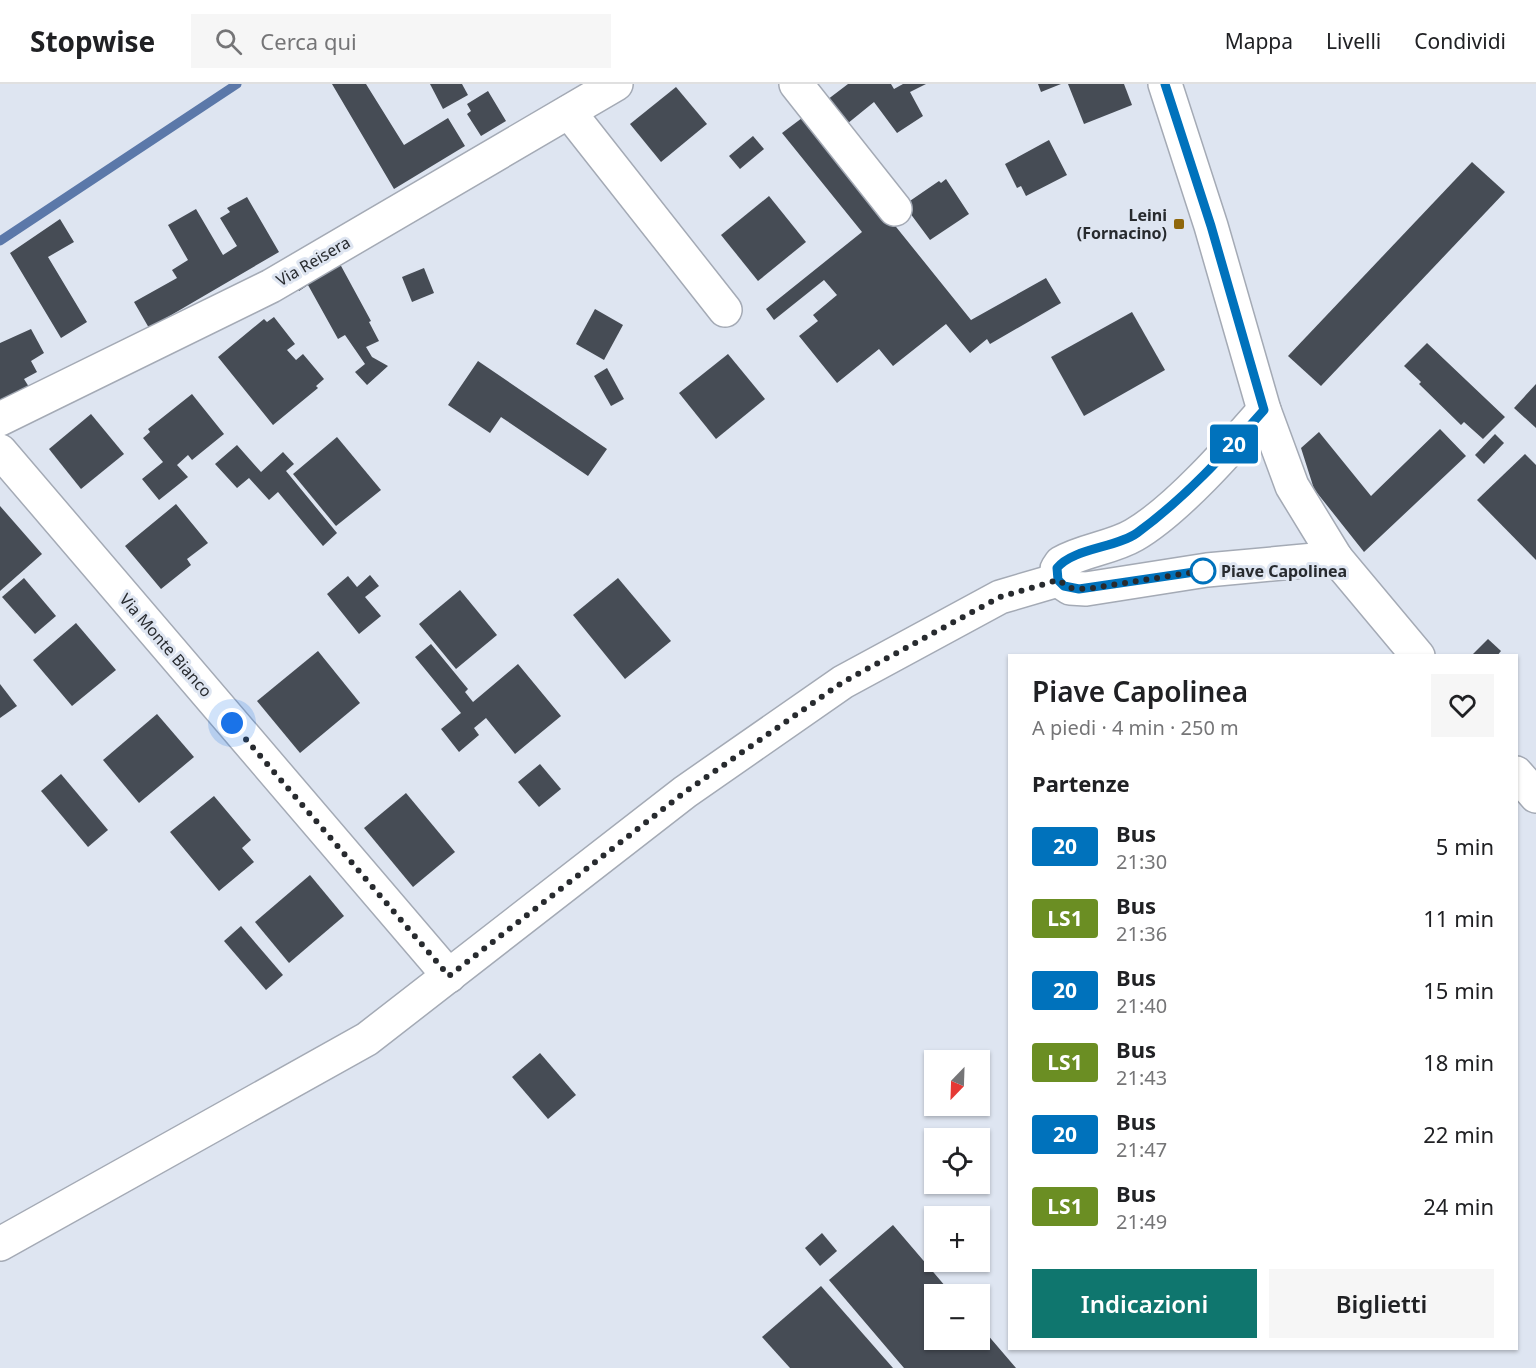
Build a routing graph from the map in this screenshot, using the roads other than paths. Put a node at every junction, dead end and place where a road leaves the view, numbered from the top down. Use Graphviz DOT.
graph roads {
  1 [pos="616,84"];
  2 [pos="796,84"];
  3 [pos="1165,84"];
  4 [pos="569,112"];
  5 [pos="895,209"];
  6 [pos="725,310"];
  7 [pos="1264,410"];
  8 [pos="0,419"];
  9 [pos="0,451"];
  10 [pos="1335,558"];
  11 [pos="1058,580"];
  12 [pos="1416,654"];
  13 [pos="1518,775"];
  14 [pos="1536,796"];
  15 [pos="449,976"];
  16 [pos="0,1244"];
  1 -- 4 [label="street, Via Reisera"];
  2 -- 5 [label="street"];
  3 -- 7 [label="street"];
  4 -- 6 [label="street"];
  4 -- 8 [label="street, Via Reisera"];
  7 -- 10 [label="street"];
  7 -- 11 [label="street"];
  9 -- 15 [label="street, Via Monte Bianco"];
  10 -- 11 [label="street"];
  10 -- 12 [label="street"];
  11 -- 15 [label="street"];
  13 -- 14 [label="street"];
  15 -- 16 [label="street"];
}
